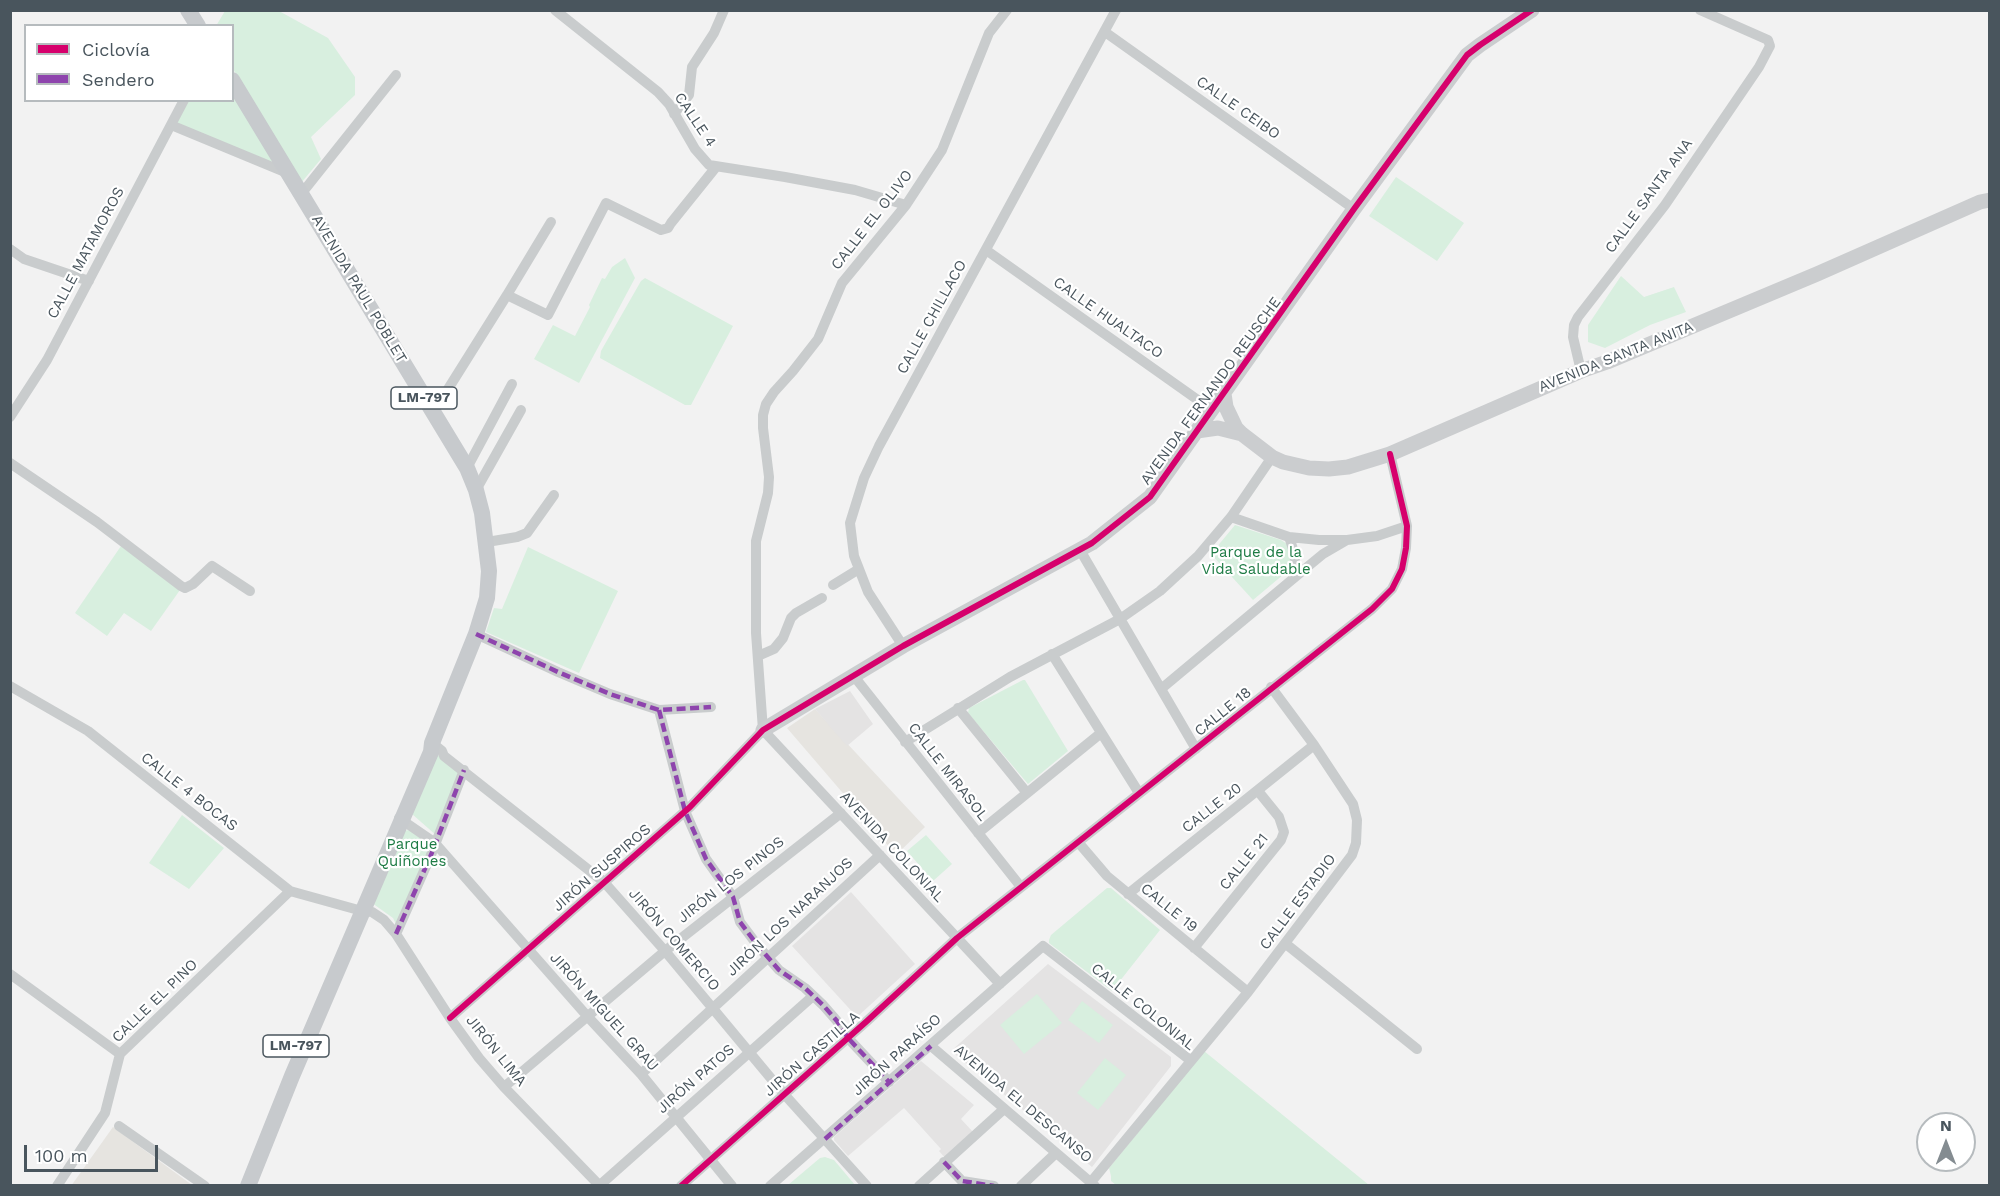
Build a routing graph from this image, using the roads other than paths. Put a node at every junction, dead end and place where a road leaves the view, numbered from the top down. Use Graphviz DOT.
graph roads {
  1 [pos="188,10"];
  2 [pos="555,10"];
  3 [pos="724,10"];
  4 [pos="1007,10"];
  5 [pos="1116,10"];
  6 [pos="1532,10"];
  7 [pos="1700,10"];
  8 [pos="197,24"];
  9 [pos="1105,32"];
  10 [pos="396,75"];
  11 [pos="234,83"];
  12 [pos="183,102"];
  13 [pos="674,114"];
  14 [pos="171,125"];
  15 [pos="716,166"];
  16 [pos="291,174"];
  17 [pos="302,193"];
  18 [pos="1989,200"];
  19 [pos="906,205"];
  20 [pos="1354,209"];
  21 [pos="551,222"];
  22 [pos="10,249"];
  23 [pos="986,250"];
  24 [pos="89,281"];
  25 [pos="507,295"];
  26 [pos="1581,371"];
  27 [pos="512,384"];
  28 [pos="1224,394"];
  29 [pos="521,410"];
  30 [pos="1212,410"];
  31 [pos="433,413"];
  32 [pos="10,417"];
  33 [pos="1197,432"];
  34 [pos="1242,434"];
  35 [pos="1389,454"];
  36 [pos="1272,457"];
  37 [pos="10,463"];
  38 [pos="467,468"];
  39 [pos="476,490"];
  40 [pos="554,495"];
  41 [pos="1231,517"];
  42 [pos="1407,526"];
  43 [pos="1289,537"];
  44 [pos="1347,540"];
  45 [pos="487,542"];
  46 [pos="1080,550"];
  47 [pos="859,569"];
  48 [pos="1294,578"];
  49 [pos="833,585"];
  50 [pos="250,591"];
  51 [pos="822,597"];
  52 [pos="1120,620"];
  53 [pos="476,634"];
  54 [pos="903,646"];
  55 [pos="1052,654"];
  56 [pos="758,656"];
  57 [pos="853,675"];
  58 [pos="10,686"];
  59 [pos="1271,687"];
  60 [pos="1161,689"];
  61 [pos="711,707"];
  62 [pos="958,708"];
  63 [pos="659,710"];
  64 [pos="763,730"];
  65 [pos="1101,733"];
  66 [pos="905,742"];
  67 [pos="432,743"];
  68 [pos="1314,745"];
  69 [pos="1196,749"];
  70 [pos="464,770"];
  71 [pos="1258,791"];
  72 [pos="1027,793"];
  73 [pos="1138,793"];
  74 [pos="685,811"];
  75 [pos="841,813"];
  76 [pos="398,817"];
  77 [pos="978,833"];
  78 [pos="1077,842"];
  79 [pos="435,844"];
  80 [pos="880,855"];
  81 [pos="604,882"];
  82 [pos="1021,887"];
  83 [pos="290,891"];
  84 [pos="1128,894"];
  85 [pos="733,897"];
  86 [pos="358,909"];
  87 [pos="396,934"];
  88 [pos="957,938"];
  89 [pos="1286,944"];
  90 [pos="1043,946"];
  91 [pos="527,948"];
  92 [pos="1194,948"];
  93 [pos="665,951"];
  94 [pos="769,957"];
  95 [pos="10,974"];
  96 [pos="1000,984"];
  97 [pos="1248,992"];
  98 [pos="813,996"];
  99 [pos="713,1008"];
  100 [pos="588,1017"];
  101 [pos="450,1018"];
  102 [pos="848,1038"];
  103 [pos="932,1046"];
  104 [pos="1417,1049"];
  105 [pos="749,1052"];
  106 [pos="120,1054"];
  107 [pos="1190,1060"];
  108 [pos="641,1074"];
  109 [pos="889,1083"];
  110 [pos="504,1087"];
  111 [pos="784,1094"];
  112 [pos="1004,1109"];
  113 [pos="675,1117"];
  114 [pos="120,1126"];
  115 [pos="825,1139"];
  116 [pos="1056,1153"];
  117 [pos="710,1159"];
  118 [pos="944,1162"];
  119 [pos="1093,1184"];
  120 [pos="57,1185"];
  121 [pos="205,1185"];
  122 [pos="238,1185"];
  123 [pos="248,1185"];
  124 [pos="600,1185"];
  125 [pos="681,1185"];
  126 [pos="732,1185"];
  127 [pos="770,1185"];
  128 [pos="867,1185"];
  129 [pos="919,1185"];
  130 [pos="994,1185"];
  131 [pos="1022,1185"];
  1 -- 8 [label="main road"];
  2 -- 13 [label="street, CALLE 4"];
  3 -- 13 [label="street"];
  4 -- 19 [label="street, CALLE EL OLIVO"];
  5 -- 9 [label="street, CALLE CHILLACO"];
  6 -- 20 [label="street, AVENIDA FERNANDO REUSCHE"];
  7 -- 26 [label="street, CALLE SANTA ANA"];
  9 -- 20 [label="street, CALLE CEIBO"];
  9 -- 23 [label="street, CALLE CHILLACO"];
  10 -- 17 [label="street"];
  11 -- 16 [label="main road, AVENIDA PAUL POBLET / LM-797"];
  12 -- 14 [label="street, CALLE MATAMOROS"];
  13 -- 15 [label="street, CALLE 4"];
  14 -- 16 [label="street"];
  14 -- 24 [label="street, CALLE MATAMOROS"];
  15 -- 19 [label="street, CALLE 4"];
  15 -- 25 [label="street"];
  16 -- 17 [label="main road, AVENIDA PAUL POBLET / LM-797"];
  17 -- 31 [label="main road, AVENIDA PAUL POBLET / LM-797"];
  18 -- 26 [label="street, AVENIDA SANTA ANITA"];
  19 -- 56 [label="street, CALLE EL OLIVO"];
  20 -- 28 [label="street, AVENIDA FERNANDO REUSCHE"];
  21 -- 25 [label="street"];
  22 -- 24 [label="street"];
  23 -- 30 [label="street, CALLE HUALTACO"];
  23 -- 47 [label="street, CALLE CHILLACO"];
  24 -- 32 [label="street, CALLE MATAMOROS"];
  25 -- 31 [label="street"];
  26 -- 35 [label="street, AVENIDA SANTA ANITA"];
  27 -- 38 [label="street"];
  28 -- 30 [label="street, AVENIDA FERNANDO REUSCHE"];
  28 -- 34 [label="street, AVENIDA SANTA ANITA"];
  29 -- 39 [label="street"];
  30 -- 33 [label="street, AVENIDA FERNANDO REUSCHE"];
  31 -- 38 [label="main road, AVENIDA PAUL POBLET / LM-797"];
  33 -- 34 [label="street, AVENIDA SANTA ANITA"];
  33 -- 46 [label="street, AVENIDA FERNANDO REUSCHE"];
  34 -- 36 [label="street, AVENIDA SANTA ANITA"];
  35 -- 36 [label="street, AVENIDA SANTA ANITA"];
  35 -- 42 [label="street, CALLE 18"];
  36 -- 41 [label="street"];
  37 -- 50 [label="street"];
  38 -- 39 [label="main road, AVENIDA PAUL POBLET / LM-797"];
  39 -- 45 [label="main road, AVENIDA PAUL POBLET / LM-797"];
  40 -- 45 [label="street"];
  41 -- 43 [label="street"];
  41 -- 52 [label="street"];
  42 -- 44 [label="street"];
  42 -- 59 [label="street, CALLE 18"];
  43 -- 44 [label="street"];
  43 -- 48 [label="street"];
  44 -- 48 [label="street"];
  45 -- 53 [label="main road, AVENIDA PAUL POBLET / LM-797"];
  46 -- 52 [label="street"];
  46 -- 54 [label="street, AVENIDA FERNANDO REUSCHE"];
  47 -- 49 [label="street"];
  47 -- 54 [label="street, CALLE CHILLACO"];
  48 -- 60 [label="street"];
  51 -- 56 [label="street"];
  52 -- 55 [label="street"];
  52 -- 60 [label="street"];
  53 -- 63 [label="street"];
  53 -- 67 [label="main road, AVENIDA PAUL POBLET / LM-797"];
  54 -- 57 [label="street, AVENIDA FERNANDO REUSCHE"];
  55 -- 62 [label="street"];
  55 -- 65 [label="street"];
  56 -- 64 [label="street, CALLE EL OLIVO"];
  57 -- 64 [label="street, AVENIDA FERNANDO REUSCHE"];
  57 -- 66 [label="street, CALLE MIRASOL"];
  58 -- 83 [label="street, CALLE 4 BOCAS"];
  59 -- 68 [label="street, CALLE ESTADIO"];
  59 -- 69 [label="street, CALLE 18"];
  60 -- 69 [label="street"];
  61 -- 63 [label="street"];
  62 -- 66 [label="street"];
  62 -- 72 [label="street"];
  63 -- 74 [label="street"];
  64 -- 74 [label="street, JIRÓN SUSPIROS"];
  64 -- 75 [label="street, AVENIDA COLONIAL"];
  65 -- 72 [label="street"];
  65 -- 73 [label="street"];
  66 -- 77 [label="street, CALLE MIRASOL"];
  67 -- 70 [label="street, JIRÓN COMERCIO"];
  67 -- 76 [label="main road, LM-797"];
  68 -- 71 [label="street, CALLE 20"];
  68 -- 89 [label="street, CALLE ESTADIO"];
  69 -- 73 [label="street, CALLE 18"];
  70 -- 79 [label="street"];
  70 -- 81 [label="street, JIRÓN COMERCIO"];
  71 -- 84 [label="street, CALLE 20"];
  71 -- 92 [label="street, CALLE 21"];
  72 -- 77 [label="street"];
  73 -- 78 [label="street, CALLE 18"];
  74 -- 81 [label="street, JIRÓN SUSPIROS"];
  74 -- 85 [label="street"];
  75 -- 80 [label="street, AVENIDA COLONIAL"];
  75 -- 85 [label="street, JIRÓN LOS PINOS"];
  76 -- 79 [label="street, JIRÓN MIGUEL GRAU"];
  76 -- 86 [label="main road, LM-797"];
  77 -- 82 [label="street, CALLE MIRASOL"];
  78 -- 82 [label="street, CALLE 18"];
  78 -- 84 [label="street, CALLE 19"];
  79 -- 87 [label="street"];
  79 -- 91 [label="street, JIRÓN MIGUEL GRAU"];
  80 -- 88 [label="street, AVENIDA COLONIAL"];
  80 -- 94 [label="street, JIRÓN LOS NARANJOS"];
  81 -- 91 [label="street, JIRÓN SUSPIROS"];
  81 -- 93 [label="street, JIRÓN COMERCIO"];
  82 -- 88 [label="street, CALLE 18"];
  83 -- 86 [label="street, CALLE 4 BOCAS"];
  83 -- 106 [label="street, CALLE EL PINO"];
  84 -- 92 [label="street, CALLE 19"];
  85 -- 93 [label="street, JIRÓN LOS PINOS"];
  85 -- 94 [label="street"];
  86 -- 87 [label="street, JIRÓN LIMA"];
  86 -- 122 [label="main road, LM-797"];
  86 -- 123 [label="main road, LM-797"];
  87 -- 101 [label="street, JIRÓN LIMA"];
  88 -- 96 [label="street, AVENIDA COLONIAL"];
  88 -- 102 [label="street, JIRÓN CASTILLA"];
  89 -- 97 [label="street, CALLE ESTADIO"];
  89 -- 104 [label="street"];
  90 -- 96 [label="street, JIRÓN PARAÍSO"];
  90 -- 107 [label="street, CALLE COLONIAL"];
  91 -- 100 [label="street, JIRÓN MIGUEL GRAU"];
  91 -- 101 [label="street, JIRÓN SUSPIROS"];
  92 -- 97 [label="street, CALLE 19"];
  93 -- 99 [label="street, JIRÓN COMERCIO"];
  93 -- 100 [label="street, JIRÓN LOS PINOS"];
  94 -- 98 [label="street"];
  94 -- 99 [label="street, JIRÓN LOS NARANJOS"];
  95 -- 106 [label="street"];
  96 -- 103 [label="street, JIRÓN PARAÍSO"];
  97 -- 107 [label="street, CALLE ESTADIO"];
  98 -- 102 [label="street"];
  98 -- 105 [label="street, JIRÓN PATOS"];
  99 -- 105 [label="street, JIRÓN COMERCIO"];
  99 -- 108 [label="street, JIRÓN LOS NARANJOS"];
  100 -- 108 [label="street, JIRÓN MIGUEL GRAU"];
  100 -- 110 [label="street, JIRÓN LOS PINOS"];
  101 -- 110 [label="street, JIRÓN LIMA"];
  102 -- 109 [label="street"];
  102 -- 111 [label="street, JIRÓN CASTILLA"];
  103 -- 109 [label="street, JIRÓN PARAÍSO"];
  103 -- 112 [label="street, AVENIDA EL DESCANSO"];
  105 -- 111 [label="street, JIRÓN COMERCIO"];
  105 -- 113 [label="street, JIRÓN PATOS"];
  106 -- 120 [label="street, CALLE EL PINO"];
  107 -- 119 [label="street, CALLE COLONIAL"];
  108 -- 113 [label="street, JIRÓN MIGUEL GRAU"];
  109 -- 115 [label="street, JIRÓN PARAÍSO"];
  110 -- 124 [label="street, JIRÓN LIMA"];
  111 -- 115 [label="street, JIRÓN COMERCIO"];
  111 -- 117 [label="street, JIRÓN CASTILLA"];
  112 -- 116 [label="street, AVENIDA EL DESCANSO"];
  112 -- 118 [label="street"];
  113 -- 117 [label="street, JIRÓN MIGUEL GRAU"];
  113 -- 124 [label="street, JIRÓN PATOS"];
  114 -- 121 [label="street"];
  115 -- 127 [label="street, JIRÓN PARAÍSO"];
  115 -- 128 [label="street, JIRÓN COMERCIO"];
  116 -- 119 [label="street, AVENIDA EL DESCANSO"];
  116 -- 131 [label="street"];
  117 -- 125 [label="street, JIRÓN CASTILLA"];
  117 -- 126 [label="street, JIRÓN MIGUEL GRAU"];
  118 -- 129 [label="street"];
  118 -- 130 [label="street"];
}
